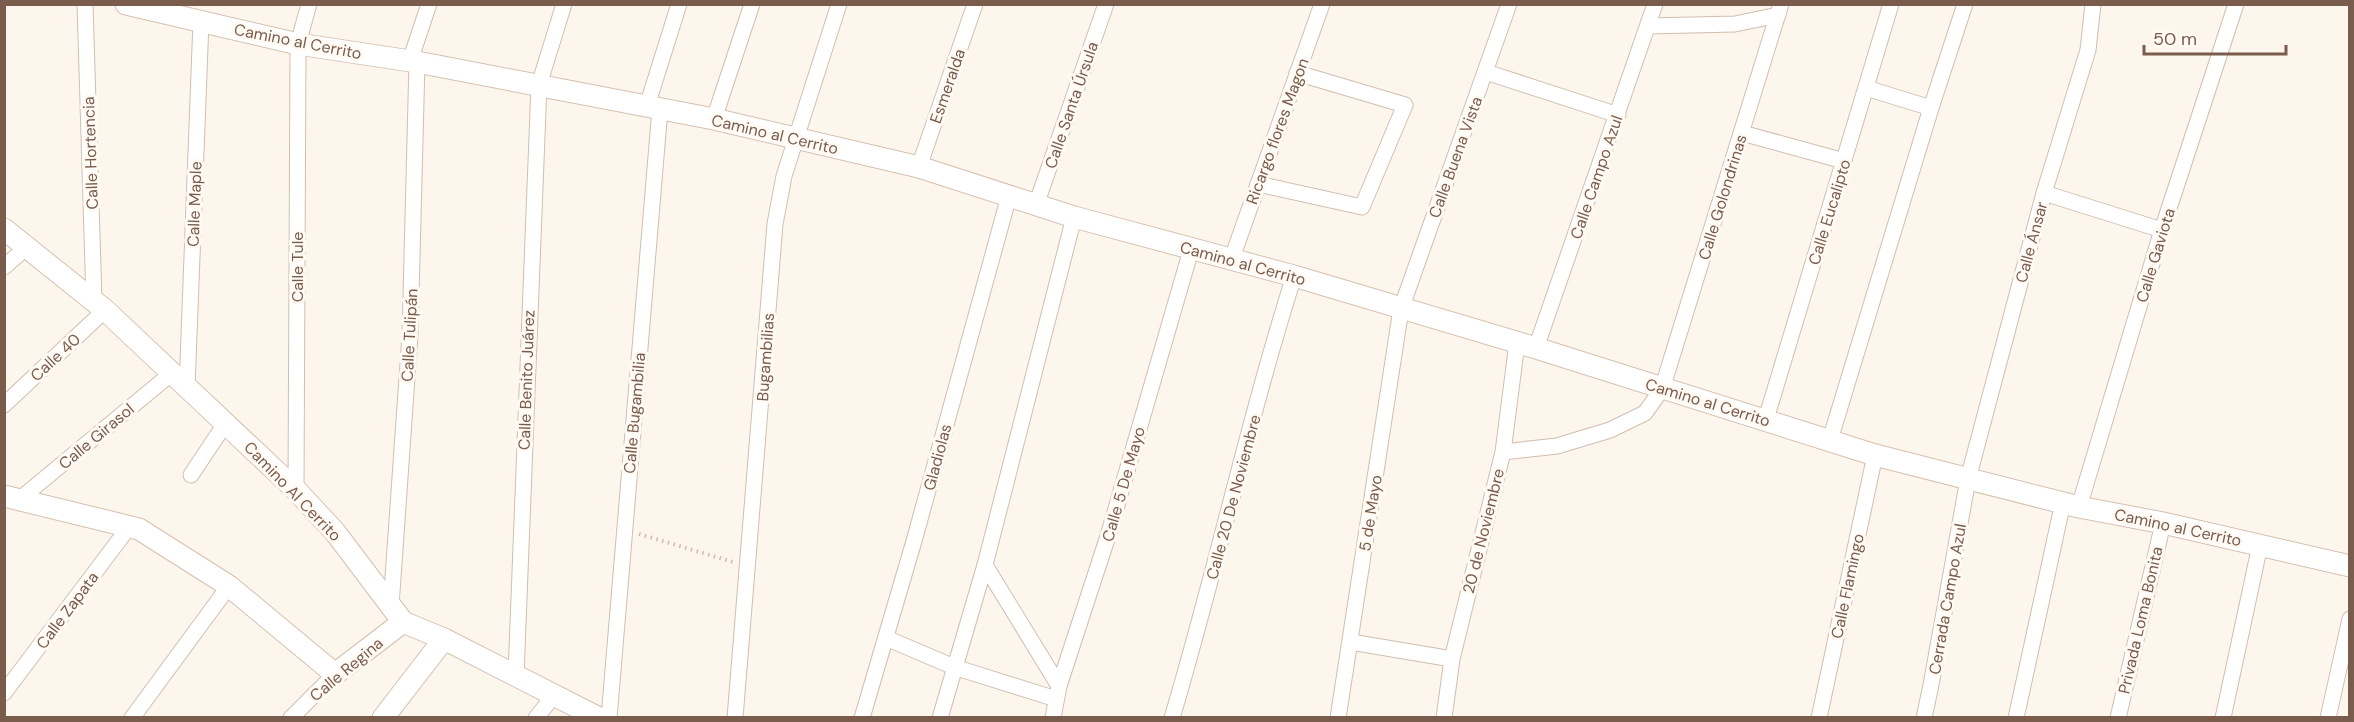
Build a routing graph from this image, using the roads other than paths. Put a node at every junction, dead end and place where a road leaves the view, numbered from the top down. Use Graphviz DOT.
graph roads {
  1 [pos="86,4"];
  2 [pos="126,4"];
  3 [pos="309,4"];
  4 [pos="429,4"];
  5 [pos="564,4"];
  6 [pos="679,4"];
  7 [pos="752,4"];
  8 [pos="839,4"];
  9 [pos="975,4"];
  10 [pos="1106,4"];
  11 [pos="1322,4"];
  12 [pos="1509,4"];
  13 [pos="1655,4"];
  14 [pos="1891,4"];
  15 [pos="1965,4"];
  16 [pos="2093,4"];
  17 [pos="2236,4"];
  18 [pos="174,9"];
  19 [pos="1780,10"];
  20 [pos="201,21"];
  21 [pos="1648,26"];
  22 [pos="298,44"];
  23 [pos="414,62"];
  24 [pos="1486,72"];
  25 [pos="1297,73"];
  26 [pos="539,85"];
  27 [pos="1866,88"];
  28 [pos="653,108"];
  29 [pos="1931,108"];
  30 [pos="1618,115"];
  31 [pos="714,119"];
  32 [pos="1742,133"];
  33 [pos="796,140"];
  34 [pos="1844,161"];
  35 [pos="919,167"];
  36 [pos="1258,184"];
  37 [pos="2044,193"];
  38 [pos="1009,196"];
  39 [pos="1036,205"];
  40 [pos="1074,217"];
  41 [pos="4,229"];
  42 [pos="2162,230"];
  43 [pos="27,247"];
  44 [pos="1191,250"];
  45 [pos="1232,258"];
  46 [pos="4,267"];
  47 [pos="1294,276"];
  48 [pos="100,305"];
  49 [pos="1401,309"];
  50 [pos="1527,346"];
  51 [pos="179,380"];
  52 [pos="1662,389"];
  53 [pos="4,405"];
  54 [pos="1766,419"];
  55 [pos="225,424"];
  56 [pos="1830,440"];
  57 [pos="1503,452"];
  58 [pos="1875,455"];
  59 [pos="191,475"];
  60 [pos="1968,479"];
  61 [pos="296,490"];
  62 [pos="9,498"];
  63 [pos="2071,504"];
  64 [pos="2163,523"];
  65 [pos="129,527"];
  66 [pos="2260,545"];
  67 [pos="985,565"];
  68 [pos="2349,566"];
  69 [pos="229,586"];
  70 [pos="397,614"];
  71 [pos="2349,619"];
  72 [pos="886,638"];
  73 [pos="444,639"];
  74 [pos="1351,642"];
  75 [pos="1452,659"];
  76 [pos="954,667"];
  77 [pos="335,674"];
  78 [pos="516,675"];
  79 [pos="1058,692"];
  80 [pos="4,693"];
  81 [pos="555,694"];
  82 [pos="132,717"];
  83 [pos="291,717"];
  84 [pos="383,717"];
  85 [pos="536,717"];
  86 [pos="599,717"];
  87 [pos="609,717"];
  88 [pos="735,717"];
  89 [pos="862,717"];
  90 [pos="940,717"];
  91 [pos="1053,717"];
  92 [pos="1172,717"];
  93 [pos="1338,717"];
  94 [pos="1444,717"];
  95 [pos="1819,717"];
  96 [pos="1924,717"];
  97 [pos="2016,717"];
  98 [pos="2118,717"];
  99 [pos="2223,717"];
  100 [pos="2328,717"];
  1 -- 48 [label="street, Calle Hortencia"];
  2 -- 18 [label="main road, Camino al Cerrito"];
  3 -- 22 [label="street, Calle Tule"];
  4 -- 23 [label="street, Calle Tulipán"];
  5 -- 26 [label="street, Calle Benito Juárez"];
  6 -- 28 [label="street, Calle Bugambilia"];
  7 -- 31 [label="street"];
  8 -- 33 [label="street, Bugambilias"];
  9 -- 35 [label="street, Esmeralda"];
  10 -- 39 [label="street, Calle Santa Úrsula"];
  11 -- 25 [label="street, Ricargo flores Magon"];
  12 -- 24 [label="street, Calle Buena Vista"];
  13 -- 21 [label="street, Calle Campo Azul"];
  14 -- 27 [label="street, Calle Eucalipto"];
  15 -- 29 [label="street"];
  16 -- 37 [label="street, Calle Ánsar"];
  17 -- 42 [label="street, Calle Gaviota"];
  18 -- 20 [label="main road, Camino al Cerrito"];
  19 -- 21 [label="street"];
  19 -- 32 [label="street, Calle Golondrinas"];
  20 -- 22 [label="main road, Camino al Cerrito"];
  20 -- 51 [label="street, Calle Maple"];
  21 -- 30 [label="street, Calle Campo Azul"];
  22 -- 23 [label="main road, Camino al Cerrito"];
  22 -- 61 [label="street, Calle Tule"];
  23 -- 26 [label="main road, Camino al Cerrito"];
  23 -- 70 [label="street, Calle Tulipán"];
  24 -- 30 [label="street"];
  24 -- 49 [label="street, Calle Buena Vista"];
  25 -- 36 [label="street, Ricargo flores Magon"];
  25 -- 36 [label="street"];
  26 -- 28 [label="main road, Camino al Cerrito"];
  26 -- 78 [label="street, Calle Benito Juárez"];
  27 -- 29 [label="street"];
  27 -- 34 [label="street, Calle Eucalipto"];
  28 -- 31 [label="main road, Camino al Cerrito"];
  28 -- 87 [label="street, Calle Bugambilia"];
  29 -- 56 [label="street"];
  30 -- 50 [label="street, Calle Campo Azul"];
  31 -- 33 [label="main road, Camino al Cerrito"];
  32 -- 34 [label="street"];
  32 -- 52 [label="street, Calle Golondrinas"];
  33 -- 35 [label="main road, Camino al Cerrito"];
  33 -- 88 [label="street, Bugambilias"];
  34 -- 54 [label="street, Calle Eucalipto"];
  35 -- 38 [label="main road, Camino al Cerrito"];
  36 -- 45 [label="street, Ricargo flores Magon"];
  37 -- 42 [label="street"];
  37 -- 60 [label="street, Calle Ánsar"];
  38 -- 39 [label="main road, Camino al Cerrito"];
  38 -- 72 [label="street, Gladiolas"];
  39 -- 40 [label="main road, Camino al Cerrito"];
  40 -- 44 [label="main road, Camino al Cerrito"];
  40 -- 67 [label="street"];
  41 -- 43 [label="main road, Camino Al Cerrito"];
  42 -- 63 [label="street, Calle Gaviota"];
  43 -- 46 [label="street"];
  43 -- 48 [label="main road, Camino Al Cerrito"];
  44 -- 45 [label="main road, Camino al Cerrito"];
  44 -- 79 [label="street, Calle 5 De Mayo"];
  45 -- 47 [label="main road, Camino al Cerrito"];
  47 -- 49 [label="main road, Camino al Cerrito"];
  47 -- 92 [label="street, Calle 20 De Noviembre"];
  48 -- 51 [label="main road, Camino Al Cerrito"];
  48 -- 53 [label="street, Calle 40"];
  49 -- 50 [label="main road, Camino al Cerrito"];
  49 -- 74 [label="street, 5 de Mayo"];
  50 -- 52 [label="main road, Camino al Cerrito"];
  50 -- 57 [label="street, 20 de Noviembre"];
  51 -- 55 [label="main road, Camino Al Cerrito"];
  51 -- 62 [label="street, Calle Girasol"];
  52 -- 54 [label="main road, Camino al Cerrito"];
  52 -- 57 [label="street, Calle Golondrinas"];
  54 -- 56 [label="main road, Camino al Cerrito"];
  55 -- 59 [label="street"];
  55 -- 61 [label="main road, Camino Al Cerrito"];
  56 -- 58 [label="main road, Camino al Cerrito"];
  57 -- 75 [label="street, 20 de Noviembre"];
  58 -- 60 [label="main road, Camino al Cerrito"];
  58 -- 95 [label="street, Calle Flamingo"];
  60 -- 63 [label="main road, Camino al Cerrito"];
  60 -- 96 [label="street, Cerrada Campo Azul"];
  61 -- 70 [label="main road, Camino Al Cerrito"];
  62 -- 65 [label="main road"];
  63 -- 64 [label="main road, Camino al Cerrito"];
  63 -- 97 [label="street, Calle Gaviota"];
  64 -- 66 [label="main road, Camino al Cerrito"];
  64 -- 98 [label="street, Privada Loma Bonita"];
  65 -- 69 [label="main road"];
  65 -- 80 [label="street, Calle Zapata"];
  66 -- 68 [label="main road, Camino al Cerrito"];
  66 -- 99 [label="street"];
  67 -- 76 [label="street"];
  67 -- 79 [label="street"];
  69 -- 77 [label="main road"];
  69 -- 82 [label="street"];
  70 -- 73 [label="main road"];
  70 -- 77 [label="main road, Calle Regina"];
  71 -- 100 [label="street"];
  72 -- 76 [label="street"];
  72 -- 89 [label="street, Gladiolas"];
  73 -- 78 [label="main road"];
  73 -- 84 [label="main road"];
  74 -- 75 [label="street"];
  74 -- 93 [label="street, 5 de Mayo"];
  75 -- 94 [label="street, 20 de Noviembre"];
  76 -- 79 [label="street"];
  76 -- 90 [label="street"];
  77 -- 83 [label="street, Calle Regina"];
  78 -- 81 [label="main road"];
  79 -- 91 [label="street, Calle 5 De Mayo"];
  81 -- 85 [label="street"];
  81 -- 86 [label="main road"];
}
